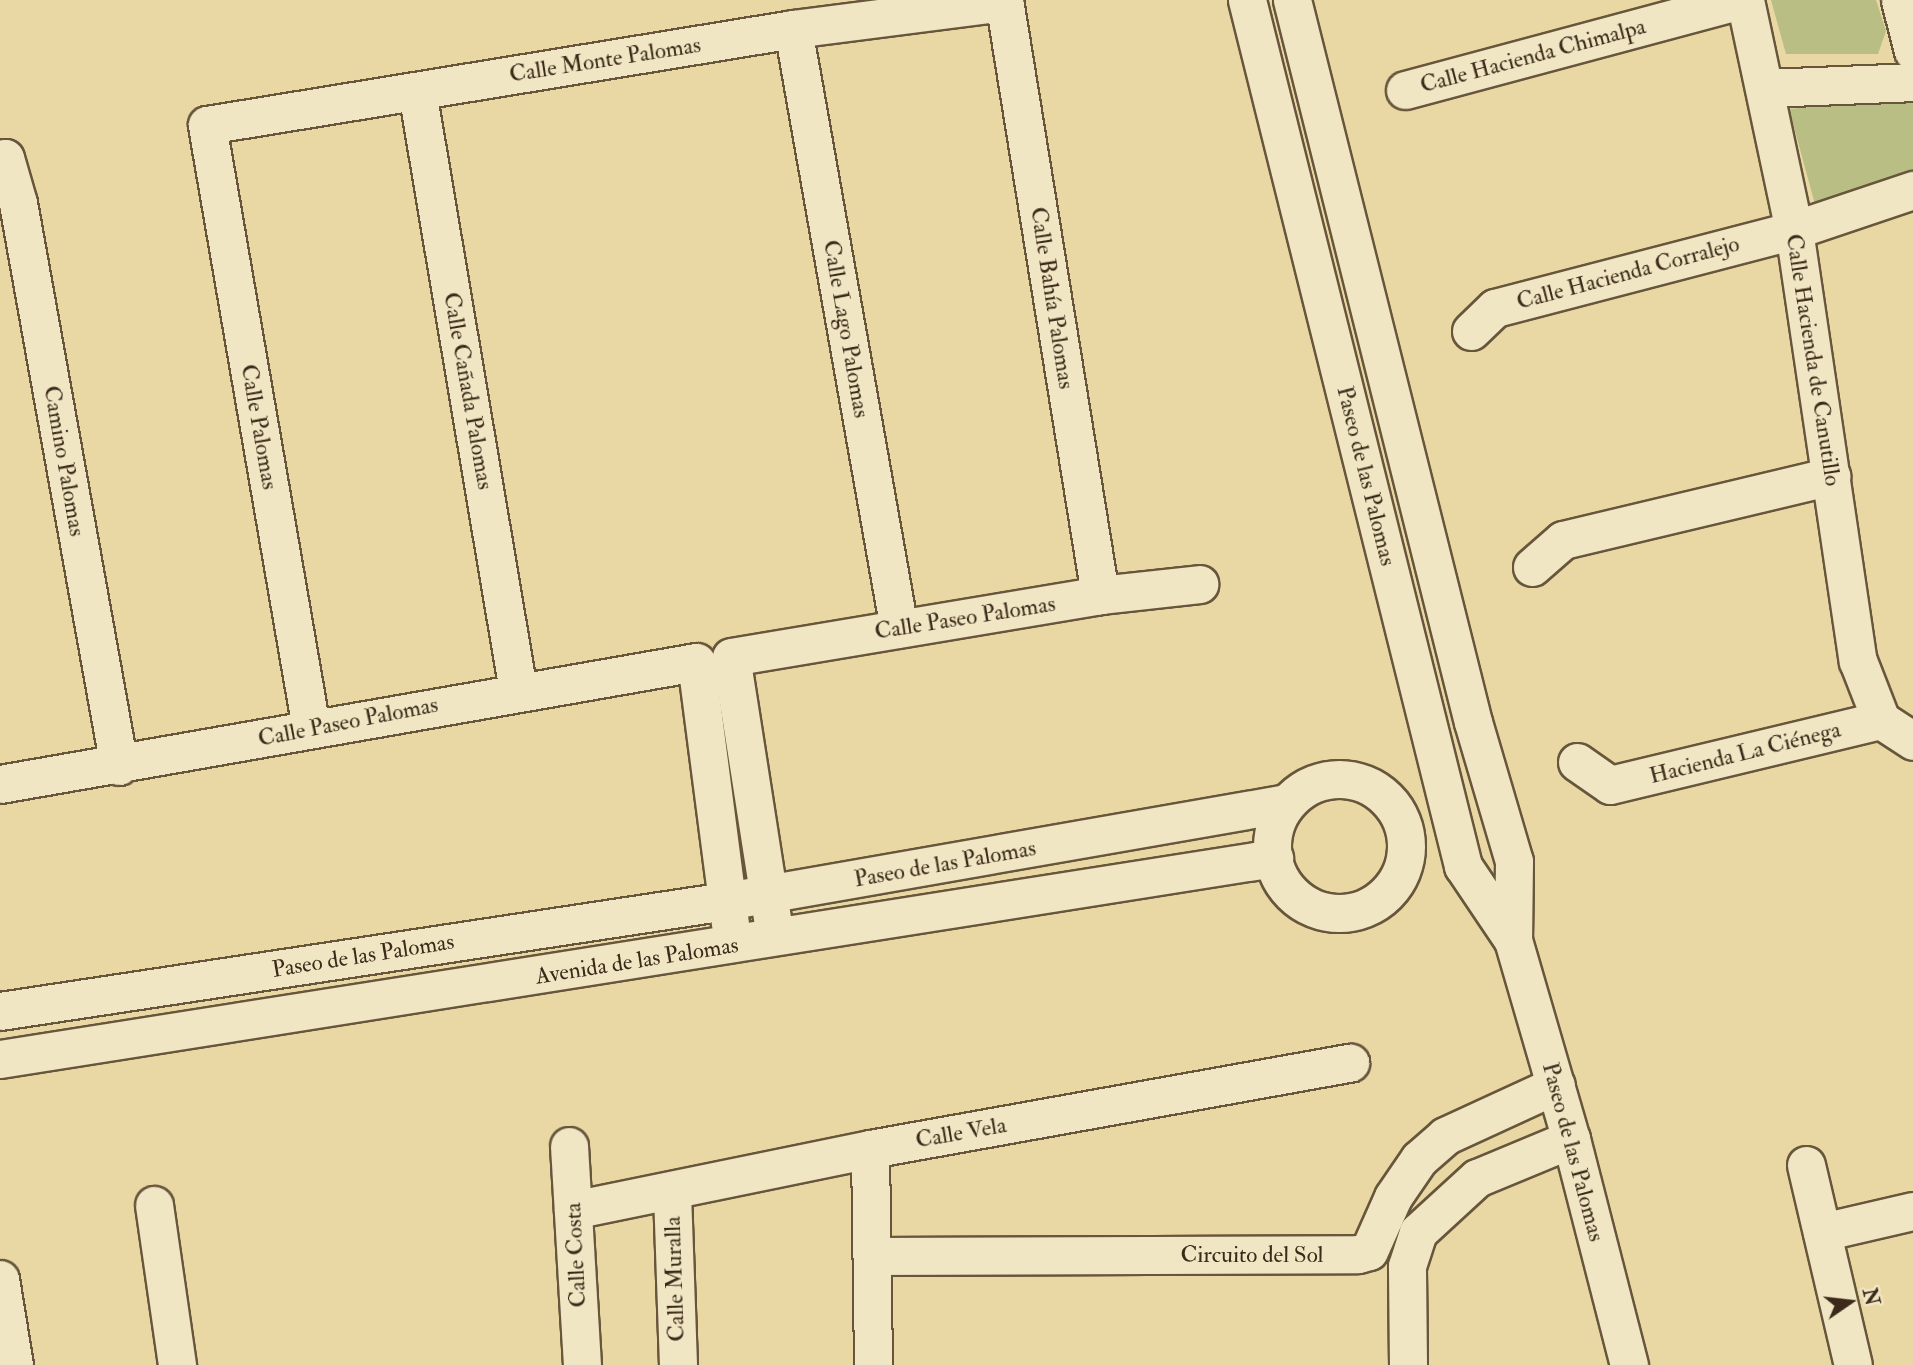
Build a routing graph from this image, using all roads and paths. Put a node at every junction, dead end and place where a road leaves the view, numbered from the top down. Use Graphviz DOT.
graph roads {
  1 [pos="1247,0"];
  2 [pos="1292,0"];
  3 [pos="1743,0"];
  4 [pos="1900,0"];
  5 [pos="1004,1"];
  6 [pos="793,29"];
  7 [pos="1913,51"];
  8 [pos="1913,82"];
  9 [pos="1766,88"];
  10 [pos="1405,90"];
  11 [pos="417,91"];
  12 [pos="207,125"];
  13 [pos="2,158"];
  14 [pos="1913,190"];
  15 [pos="1794,230"];
  16 [pos="1471,331"];
  17 [pos="1831,475"];
  18 [pos="1532,567"];
  19 [pos="1199,584"];
  20 [pos="1100,595"];
  21 [pos="899,629"];
  22 [pos="714,660"];
  23 [pos="518,691"];
  24 [pos="1881,720"];
  25 [pos="311,728"];
  26 [pos="1913,741"];
  27 [pos="1577,762"];
  28 [pos="119,765"];
  29 [pos="0,784"];
  30 [pos="1287,803"];
  31 [pos="1503,824"];
  32 [pos="1454,827"];
  33 [pos="1405,830"];
  34 [pos="1273,858"];
  35 [pos="768,894"];
  36 [pos="726,901"];
  37 [pos="776,939"];
  38 [pos="1513,940"];
  39 [pos="733,946"];
  40 [pos="104,995"];
  41 [pos="0,1011"];
  42 [pos="114,1042"];
  43 [pos="0,1059"];
  44 [pos="1350,1063"];
  45 [pos="1556,1085"];
  46 [pos="1571,1139"];
  47 [pos="569,1146"];
  48 [pos="870,1149"];
  49 [pos="1806,1165"];
  50 [pos="672,1193"];
  51 [pos="153,1205"];
  52 [pos="573,1210"];
  53 [pos="1913,1211"];
  54 [pos="1822,1232"];
  55 [pos="873,1256"];
  56 [pos="0,1279"];
  57 [pos="15,1365"];
  58 [pos="177,1365"];
  59 [pos="582,1365"];
  60 [pos="678,1365"];
  61 [pos="873,1365"];
  62 [pos="1408,1365"];
  63 [pos="1629,1365"];
  64 [pos="1853,1365"];
  1 -- 32 [label="street, Paseo de las Palomas"];
  2 -- 31 [label="street, Paseo de las Palomas"];
  3 -- 9 [label="street, Calle Hacienda de Canutillo"];
  3 -- 10 [label="street, Calle Hacienda Chimalpa"];
  4 -- 7 [label="street"];
  5 -- 6 [label="street, Calle Monte Palomas"];
  5 -- 20 [label="street, Calle Bahía Palomas"];
  6 -- 11 [label="street, Calle Monte Palomas"];
  6 -- 21 [label="street, Calle Lago Palomas"];
  8 -- 9 [label="street"];
  9 -- 15 [label="street, Calle Hacienda de Canutillo"];
  11 -- 12 [label="street, Calle Monte Palomas"];
  11 -- 23 [label="street, Calle Cañada Palomas"];
  12 -- 25 [label="street, Calle Palomas"];
  13 -- 28 [label="street, Camino Palomas"];
  14 -- 15 [label="street, Calle Hacienda Corralejo"];
  15 -- 16 [label="street, Calle Hacienda Corralejo"];
  15 -- 17 [label="street, Calle Hacienda de Canutillo"];
  17 -- 18 [label="street"];
  17 -- 24 [label="street, Calle Hacienda de Canutillo"];
  19 -- 20 [label="street, Calle Paseo Palomas"];
  20 -- 21 [label="street, Calle Paseo Palomas"];
  21 -- 22 [label="street, Calle Paseo Palomas"];
  22 -- 23 [label="street, Calle Paseo Palomas"];
  22 -- 35 [label="street"];
  22 -- 36 [label="street"];
  23 -- 25 [label="street, Calle Paseo Palomas"];
  24 -- 26 [label="street"];
  24 -- 27 [label="street, Hacienda La Ciénega"];
  25 -- 28 [label="street, Calle Paseo Palomas"];
  28 -- 29 [label="street, Calle Paseo Palomas"];
  30 -- 33 [label="street"];
  30 -- 34 [label="street"];
  30 -- 35 [label="street, Paseo de las Palomas"];
  31 -- 32 [label="street"];
  31 -- 38 [label="street, Paseo de las Palomas"];
  32 -- 33 [label="street"];
  32 -- 38 [label="street, Paseo de las Palomas"];
  33 -- 34 [label="street"];
  34 -- 37 [label="street, Avenida de las Palomas"];
  35 -- 36 [label="street, Paseo de las Palomas"];
  35 -- 37 [label="street"];
  36 -- 39 [label="street"];
  36 -- 40 [label="street, Paseo de las Palomas"];
  37 -- 39 [label="street, Avenida de las Palomas"];
  38 -- 45 [label="street, Paseo de las Palomas"];
  39 -- 42 [label="street, Avenida de las Palomas"];
  40 -- 41 [label="street, Paseo de las Palomas"];
  40 -- 42 [label="street"];
  42 -- 43 [label="street, Avenida de las Palomas"];
  44 -- 48 [label="street, Calle Vela"];
  45 -- 46 [label="street, Paseo de las Palomas"];
  45 -- 55 [label="street, Circuito del Sol"];
  46 -- 62 [label="street"];
  46 -- 63 [label="street, Paseo de las Palomas"];
  47 -- 52 [label="street, Calle Costa"];
  48 -- 50 [label="street, Calle Vela"];
  48 -- 55 [label="street"];
  49 -- 54 [label="street"];
  50 -- 52 [label="street, Calle Vela"];
  50 -- 60 [label="street, Calle Muralla"];
  51 -- 58 [label="street"];
  52 -- 59 [label="street, Calle Costa"];
  53 -- 54 [label="street"];
  54 -- 64 [label="street"];
  55 -- 61 [label="street"];
  56 -- 57 [label="street"];
}
